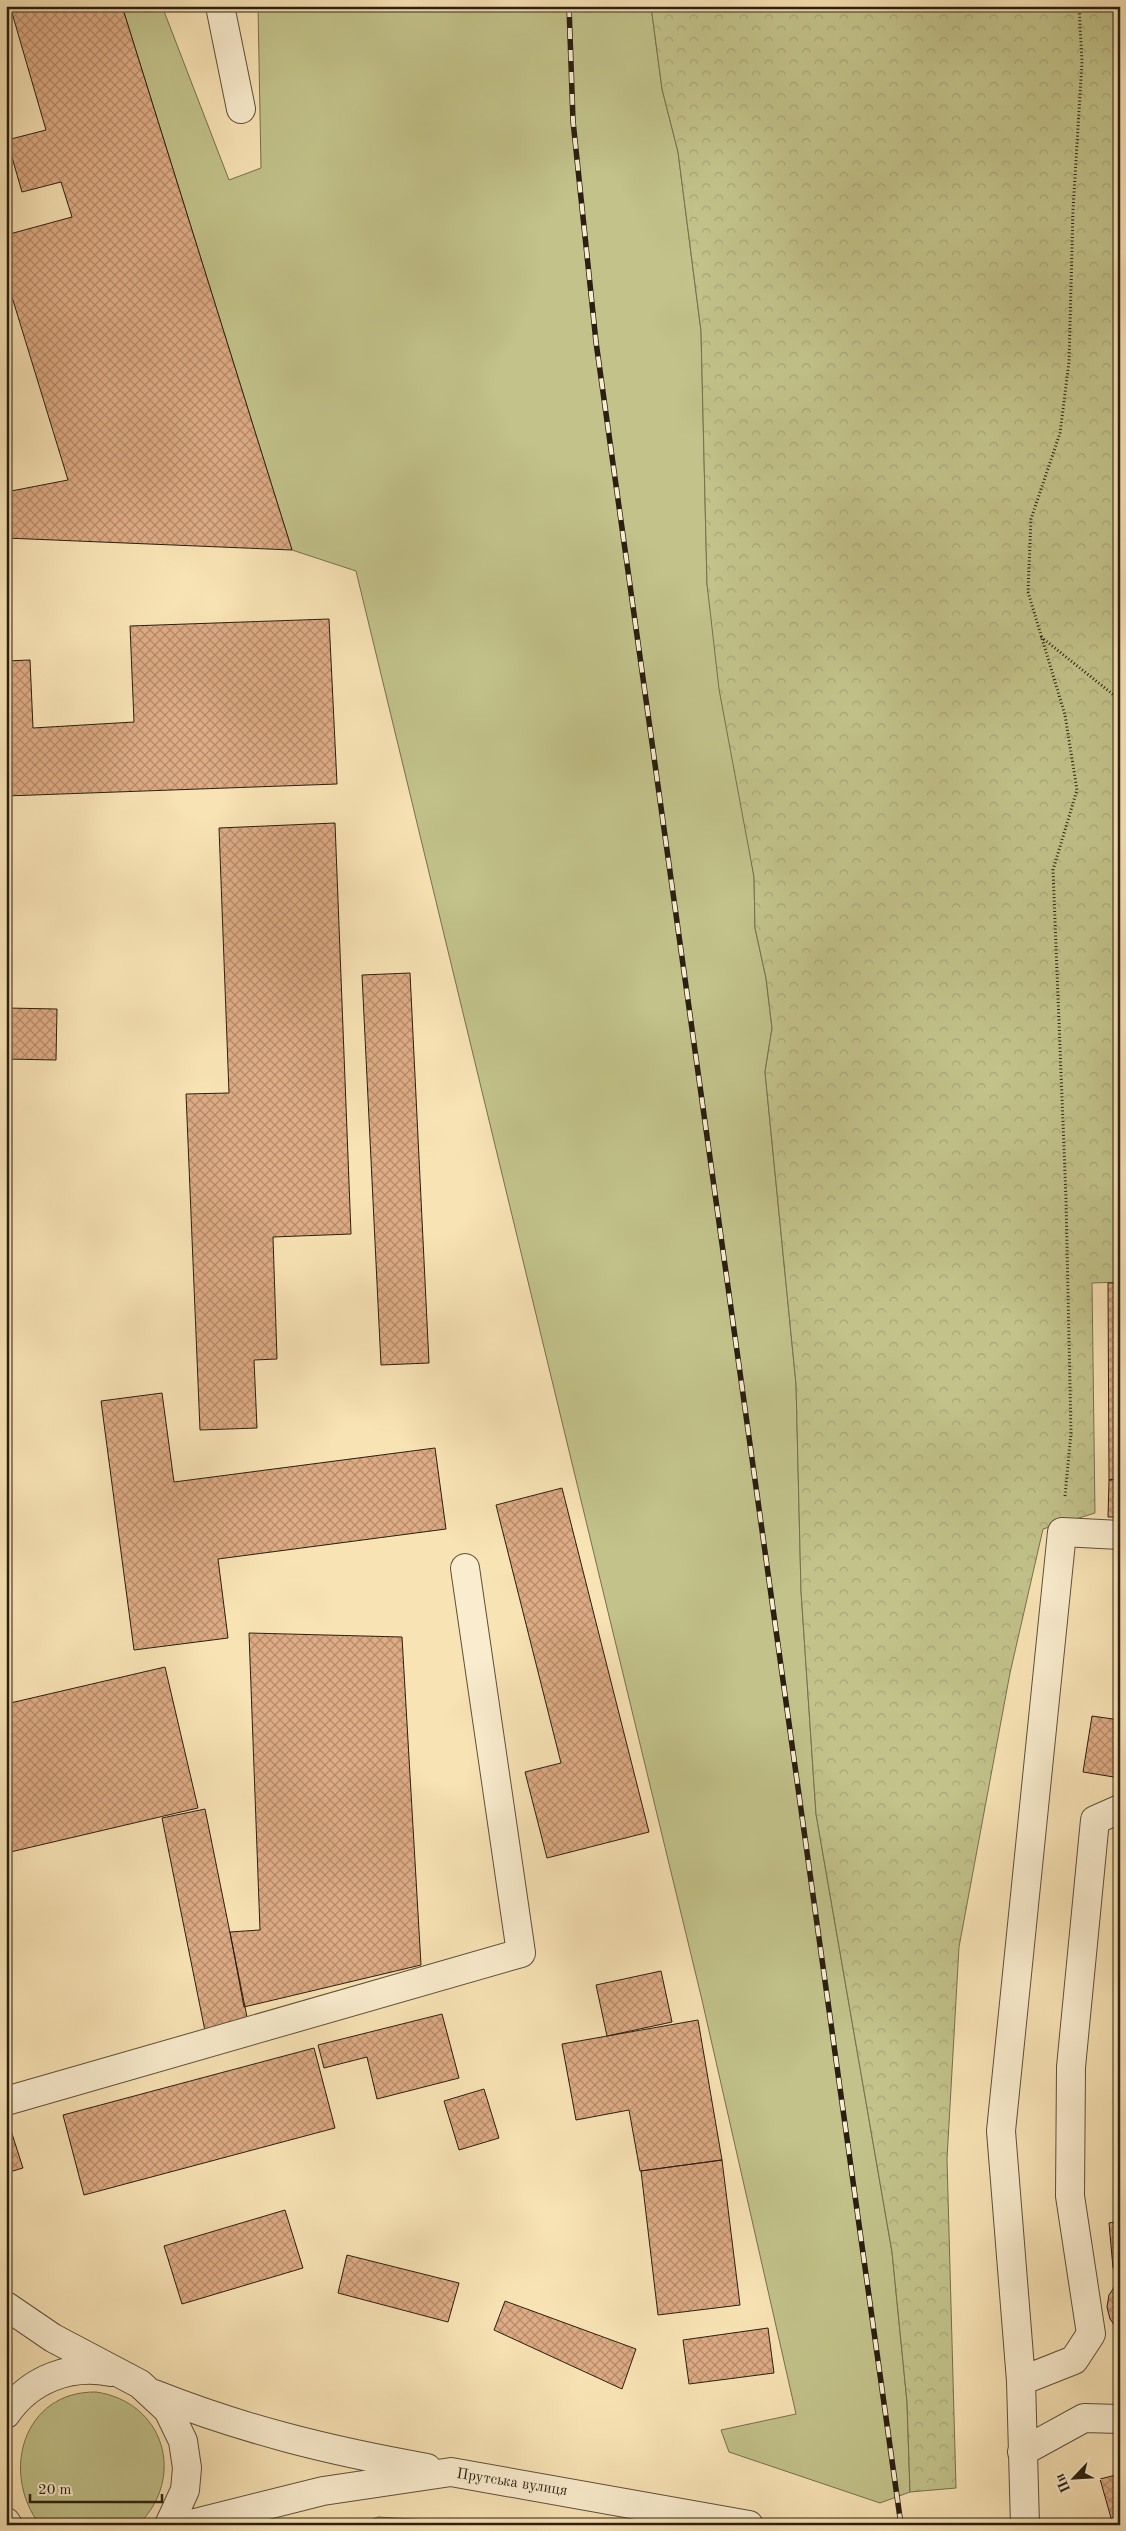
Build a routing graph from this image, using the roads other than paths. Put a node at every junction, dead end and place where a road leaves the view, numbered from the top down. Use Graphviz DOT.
graph roads {
  1 [pos="220,6"];
  2 [pos="241,109"];
  3 [pos="1120,1535"];
  4 [pos="464,1568"];
  5 [pos="1120,1809"];
  6 [pos="6,2101"];
  7 [pos="6,2306"];
  8 [pos="129,2378"];
  9 [pos="1021,2381"];
  10 [pos="152,2393"];
  11 [pos="6,2414"];
  12 [pos="1120,2420"];
  13 [pos="1022,2452"];
  14 [pos="451,2472"];
  15 [pos="237,2519"];
  16 [pos="744,2523"];
  17 [pos="170,2525"];
  18 [pos="187,2525"];
  19 [pos="1025,2525"];
  1 -- 2 [label="street"];
  3 -- 9 [label="street"];
  4 -- 6 [label="street"];
  5 -- 9 [label="street"];
  7 -- 8 [label="street"];
  8 -- 10 [label="street"];
  8 -- 11 [label="street"];
  9 -- 13 [label="street"];
  10 -- 14 [label="street"];
  10 -- 17 [label="street"];
  12 -- 13 [label="street"];
  13 -- 19 [label="street"];
  14 -- 15 [label="street, Прутська вулиця"];
  14 -- 16 [label="street, Прутська вулиця"];
  15 -- 18 [label="street, Прутська вулиця"];
}
